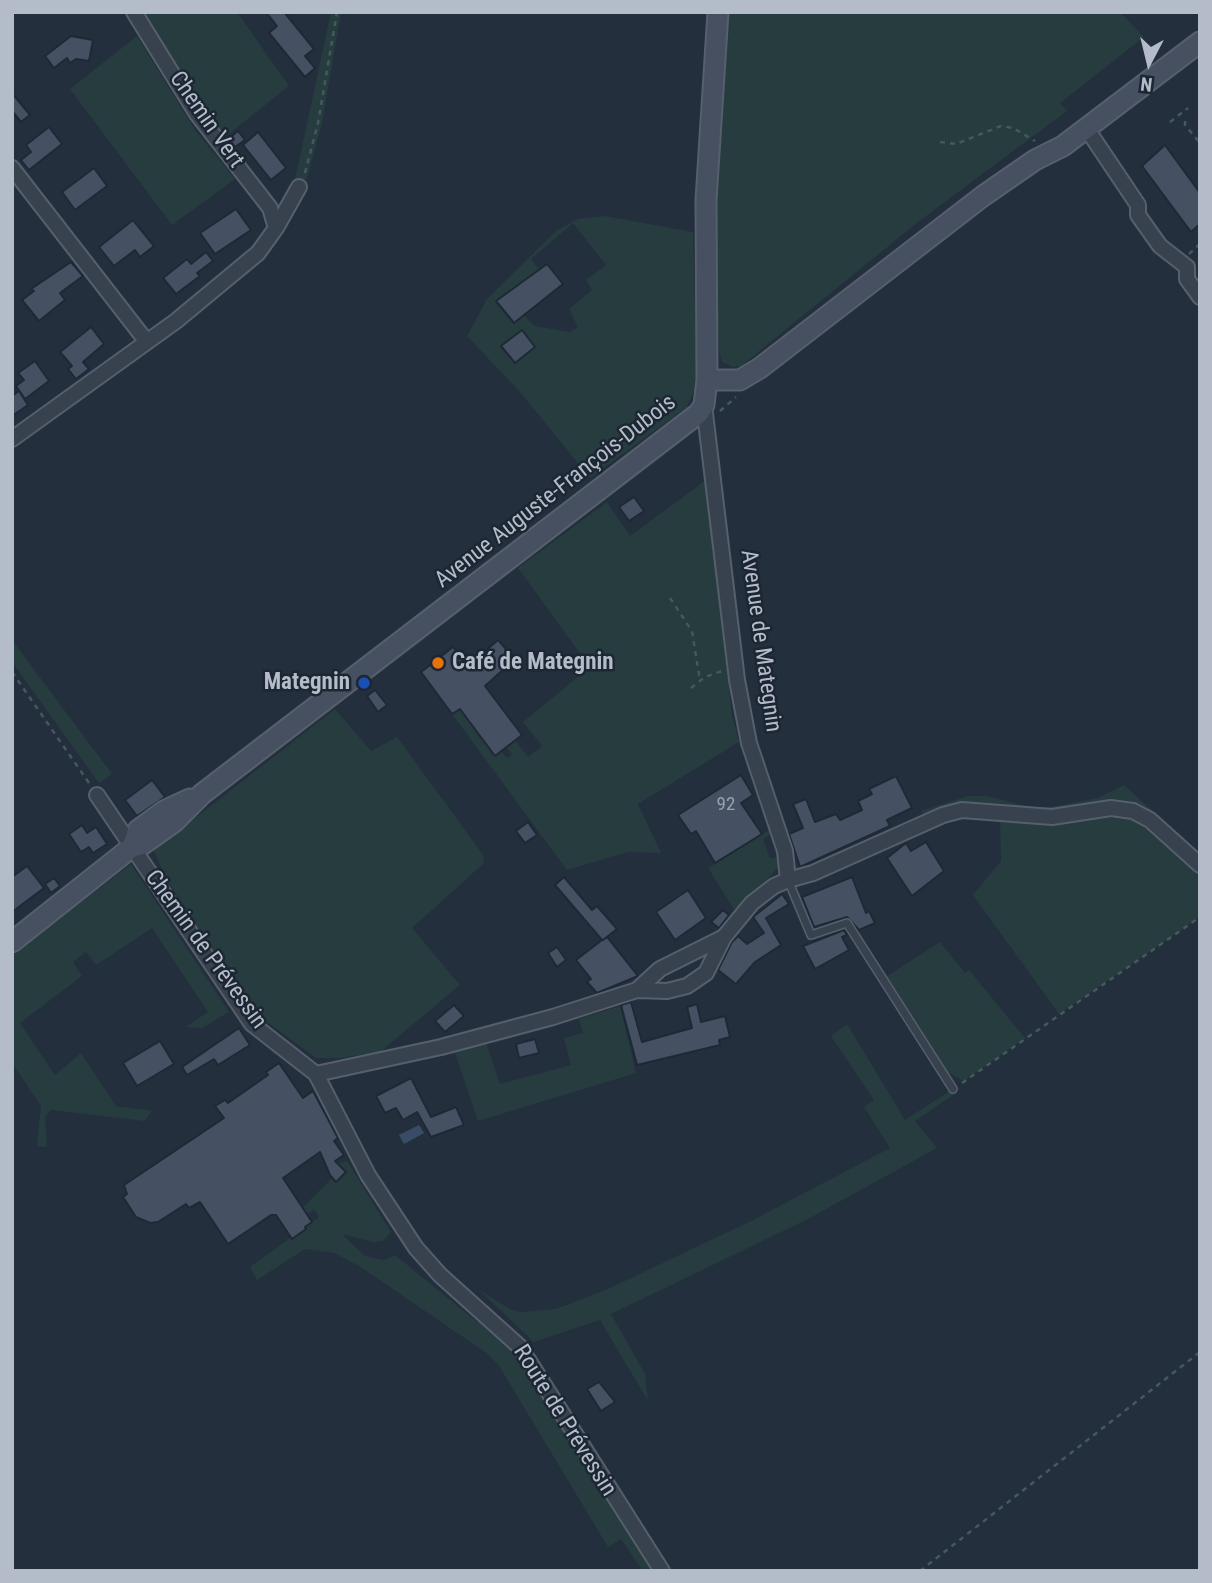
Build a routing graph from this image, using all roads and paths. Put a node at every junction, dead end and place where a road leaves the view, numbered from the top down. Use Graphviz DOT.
graph roads {
  1 [pos="134,12"];
  2 [pos="337,12"];
  3 [pos="718,12"];
  4 [pos="1200,42"];
  5 [pos="1188,107"];
  6 [pos="1185,121"];
  7 [pos="1170,122"];
  8 [pos="1087,129"];
  9 [pos="940,142"];
  10 [pos="1037,143"];
  11 [pos="1200,143"];
  12 [pos="12,168"];
  13 [pos="299,187"];
  14 [pos="276,228"];
  15 [pos="1200,244"];
  16 [pos="1186,257"];
  17 [pos="1200,297"];
  18 [pos="147,342"];
  19 [pos="708,380"];
  20 [pos="704,405"];
  21 [pos="12,439"];
  22 [pos="670,598"];
  23 [pos="735,667"];
  24 [pos="12,673"];
  25 [pos="700,681"];
  26 [pos="691,688"];
  27 [pos="97,795"];
  28 [pos="132,847"];
  29 [pos="1200,864"];
  30 [pos="788,880"];
  31 [pos="1200,917"];
  32 [pos="724,937"];
  33 [pos="12,942"];
  34 [pos="636,990"];
  35 [pos="316,1074"];
  36 [pos="953,1089"];
  37 [pos="1200,1352"];
  38 [pos="662,1571"];
  39 [pos="920,1571"];
  1 -- 14 [label="street, Chemin Vert"];
  2 -- 13 [label="path"];
  3 -- 19 [label="main road"];
  4 -- 8 [label="main road"];
  5 -- 7 [label="path"];
  6 -- 11 [label="path"];
  8 -- 17 [label="street"];
  8 -- 19 [label="main road"];
  9 -- 10 [label="path"];
  12 -- 18 [label="street"];
  13 -- 14 [label="street"];
  14 -- 18 [label="street"];
  15 -- 16 [label="path"];
  18 -- 21 [label="street"];
  19 -- 20 [label="main road, Avenue Auguste-François-Dubois"];
  20 -- 23 [label="street, Avenue de Mategnin"];
  20 -- 28 [label="main road, Avenue Auguste-François-Dubois"];
  22 -- 25 [label="path"];
  23 -- 25 [label="path"];
  23 -- 30 [label="street, Avenue de Mategnin"];
  24 -- 27 [label="path"];
  25 -- 26 [label="path"];
  27 -- 28 [label="street, Chemin de Prévessin"];
  28 -- 33 [label="main road, Avenue Auguste-François-Dubois"];
  28 -- 35 [label="street, Chemin de Prévessin"];
  29 -- 30 [label="street"];
  30 -- 32 [label="street"];
  30 -- 36 [label="lane, Avenue de Mategnin"];
  31 -- 36 [label="path"];
  32 -- 34 [label="street"];
  32 -- 34 [label="street"];
  34 -- 35 [label="street"];
  35 -- 38 [label="street, Route de Prévessin"];
  37 -- 39 [label="path"];
}
